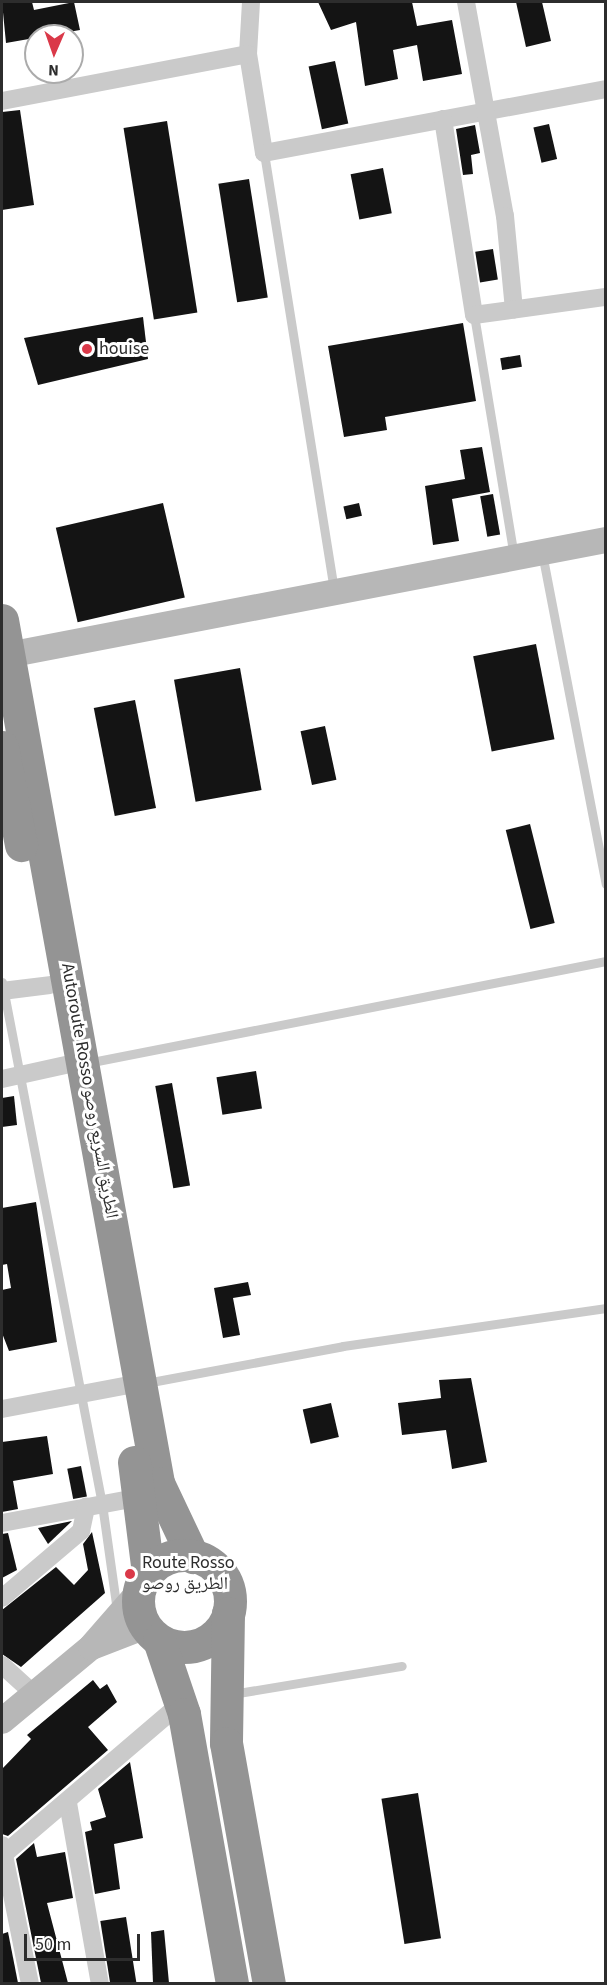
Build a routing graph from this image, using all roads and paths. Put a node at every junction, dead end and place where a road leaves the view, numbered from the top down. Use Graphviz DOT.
graph roads {
  1 [pos="251,2"];
  2 [pos="466,2"];
  3 [pos="248,54"];
  4 [pos="606,89"];
  5 [pos="2,101"];
  6 [pos="488,111"];
  7 [pos="443,120"];
  8 [pos="264,153"];
  9 [pos="606,297"];
  10 [pos="514,310"];
  11 [pos="474,315"];
  12 [pos="606,540"];
  13 [pos="542,553"];
  14 [pos="514,558"];
  15 [pos="334,592"];
  16 [pos="2,620"];
  17 [pos="8,655"];
  18 [pos="2,752"];
  19 [pos="606,884"];
  20 [pos="606,961"];
  21 [pos="50,985"];
  22 [pos="2,988"];
  23 [pos="75,1064"];
  24 [pos="10,1077"];
  25 [pos="606,1308"];
  26 [pos="130,1385"];
  27 [pos="82,1394"];
  28 [pos="2,1409"];
  29 [pos="141,1497"];
  30 [pos="94,1506"];
  31 [pos="2,1523"];
  32 [pos="193,1557"];
  33 [pos="143,1583"];
  34 [pos="2,1598"];
  35 [pos="228,1612"];
  36 [pos="141,1628"];
  37 [pos="2,1665"];
  38 [pos="402,1666"];
  39 [pos="34,1694"];
  40 [pos="223,1696"];
  41 [pos="181,1703"];
  42 [pos="2,1721"];
  43 [pos="68,1803"];
  44 [pos="3,1851"];
  45 [pos="30,1983"];
  46 [pos="100,1983"];
  47 [pos="232,1983"];
  48 [pos="269,1983"];
  1 -- 3 [label="street"];
  2 -- 6 [label="street"];
  3 -- 5 [label="street"];
  3 -- 8 [label="street"];
  4 -- 6 [label="street"];
  6 -- 7 [label="street"];
  6 -- 10 [label="street"];
  7 -- 8 [label="street"];
  7 -- 11 [label="street"];
  8 -- 15 [label="lane"];
  9 -- 10 [label="street"];
  10 -- 11 [label="street"];
  11 -- 14 [label="lane"];
  12 -- 13 [label="street"];
  13 -- 14 [label="street"];
  13 -- 19 [label="lane"];
  14 -- 15 [label="street"];
  15 -- 17 [label="street"];
  16 -- 17 [label="highway, Autoroute Rosso الطريق السريع روصو"];
  17 -- 23 [label="highway, Autoroute Rosso الطريق السريع روصو"];
  18 -- 21 [label="highway, Autoroute Rosso الطريق السريع روصو"];
  20 -- 23 [label="lane"];
  21 -- 22 [label="street"];
  21 -- 23 [label="highway, Autoroute Rosso الطريق السريع روصو"];
  22 -- 24 [label="lane"];
  23 -- 24 [label="street"];
  23 -- 26 [label="highway, Autoroute Rosso الطريق السريع روصو"];
  24 -- 27 [label="lane"];
  25 -- 26 [label="lane"];
  26 -- 27 [label="street"];
  26 -- 29 [label="highway, Autoroute Rosso الطريق السريع روصو"];
  26 -- 32 [label="highway, Autoroute Rosso الطريق السريع روصو"];
  27 -- 28 [label="street"];
  27 -- 30 [label="lane"];
  29 -- 30 [label="street"];
  29 -- 33 [label="highway, Autoroute Rosso الطريق السريع روصو"];
  30 -- 31 [label="street"];
  30 -- 34 [label="street"];
  30 -- 36 [label="lane"];
  32 -- 33 [label="highway"];
  32 -- 35 [label="highway"];
  33 -- 36 [label="highway"];
  35 -- 36 [label="highway"];
  35 -- 40 [label="highway"];
  36 -- 39 [label="street"];
  36 -- 41 [label="highway"];
  37 -- 39 [label="street"];
  38 -- 40 [label="lane"];
  39 -- 42 [label="street"];
  40 -- 48 [label="highway"];
  41 -- 43 [label="street"];
  41 -- 47 [label="highway"];
  43 -- 44 [label="street"];
  43 -- 46 [label="street"];
  44 -- 45 [label="street"];
}
